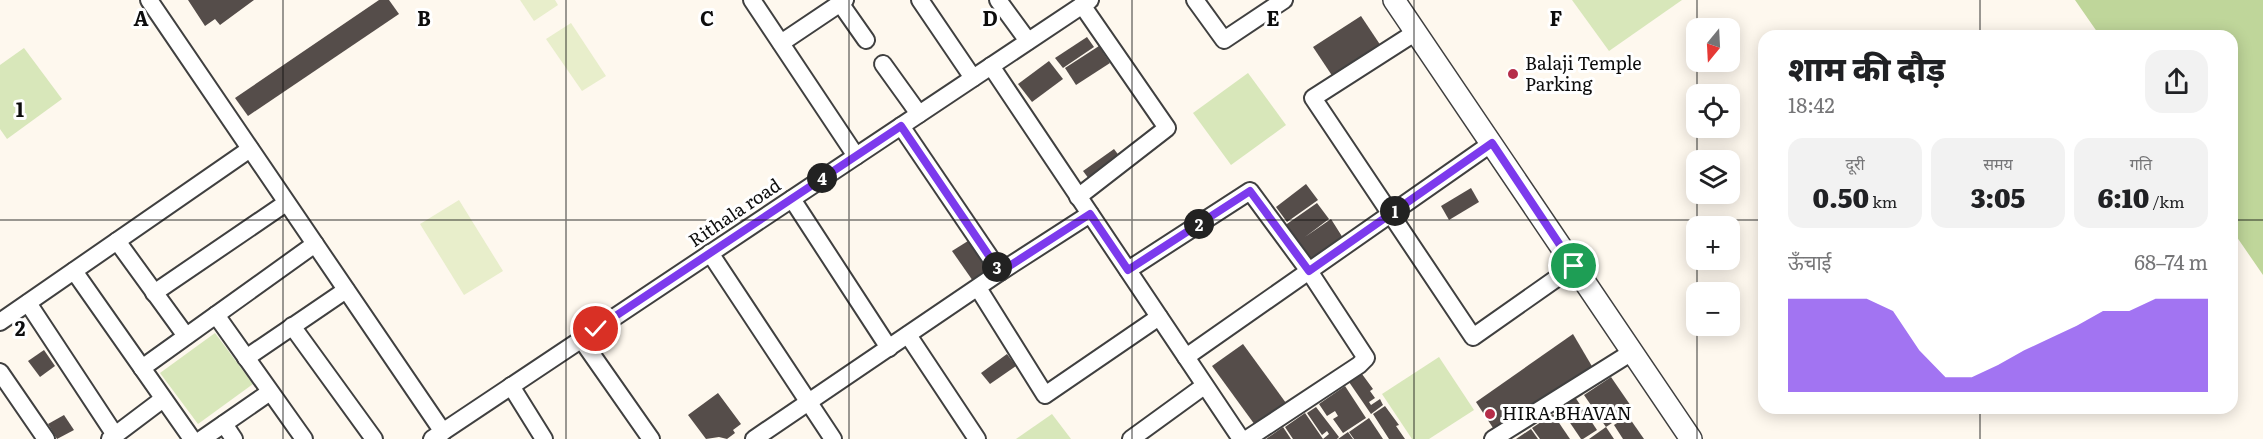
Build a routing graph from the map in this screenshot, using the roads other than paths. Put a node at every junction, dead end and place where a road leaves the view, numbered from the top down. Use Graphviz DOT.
graph roads {
  1 [pos="149,0"];
  2 [pos="752,0"];
  3 [pos="920,0"];
  4 [pos="999,0"];
  5 [pos="1195,0"];
  6 [pos="1284,0"];
  7 [pos="1394,0"];
  8 [pos="843,2"];
  9 [pos="1086,3"];
  10 [pos="1416,32"];
  11 [pos="866,40"];
  12 [pos="1028,41"];
  13 [pos="781,44"];
  14 [pos="883,64"];
  15 [pos="991,66"];
  16 [pos="973,78"];
  17 [pos="919,114"];
  18 [pos="901,126"];
  19 [pos="1492,143"];
  20 [pos="250,149"];
  21 [pos="856,156"];
  22 [pos="1078,197"];
  23 [pos="792,199"];
  24 [pos="286,203"];
  25 [pos="1392,213"];
  26 [pos="1090,214"];
  27 [pos="117,241"];
  28 [pos="315,244"];
  29 [pos="710,253"];
  30 [pos="1574,266"];
  31 [pos="1128,270"];
  32 [pos="74,271"];
  33 [pos="1309,271"];
  34 [pos="1000,272"];
  35 [pos="978,288"];
  36 [pos="346,290"];
  37 [pos="154,293"];
  38 [pos="28,303"];
  39 [pos="216,315"];
  40 [pos="1159,316"];
  41 [pos="0,322"];
  42 [pos="292,326"];
  43 [pos="908,335"];
  44 [pos="186,336"];
  45 [pos="581,339"];
  46 [pos="889,348"];
  47 [pos="1632,352"];
  48 [pos="1186,357"];
  49 [pos="246,358"];
  50 [pos="142,368"];
  51 [pos="0,372"];
  52 [pos="511,386"];
  53 [pos="1204,386"];
  54 [pos="270,392"];
  55 [pos="164,399"];
  56 [pos="809,402"];
  57 [pos="224,424"];
  58 [pos="437,435"];
  59 [pos="113,437"];
  60 [pos="1686,437"];
  61 [pos="46,439"];
  62 [pos="192,439"];
  63 [pos="202,439"];
  64 [pos="234,439"];
  65 [pos="304,439"];
  66 [pos="374,439"];
  67 [pos="544,439"];
  68 [pos="651,439"];
  69 [pos="754,439"];
  70 [pos="833,439"];
  71 [pos="977,439"];
  72 [pos="1131,439"];
  73 [pos="1241,439"];
  74 [pos="1247,439"];
  75 [pos="1493,439"];
  1 -- 20 [label="street"];
  2 -- 13 [label="street"];
  3 -- 16 [label="street"];
  4 -- 12 [label="street"];
  5 -- 6 [label="street"];
  7 -- 10 [label="street"];
  8 -- 11 [label="street"];
  8 -- 13 [label="street"];
  9 -- 12 [label="street, Rithala road"];
  9 -- 22 [label="street"];
  10 -- 19 [label="street"];
  10 -- 25 [label="street"];
  12 -- 15 [label="street, Rithala road"];
  13 -- 21 [label="street"];
  14 -- 17 [label="street"];
  15 -- 16 [label="street, Rithala road"];
  15 -- 22 [label="street"];
  16 -- 17 [label="street, Rithala road"];
  17 -- 18 [label="street, Rithala road"];
  18 -- 21 [label="street, Rithala road"];
  18 -- 34 [label="street"];
  19 -- 25 [label="street"];
  19 -- 30 [label="street"];
  20 -- 24 [label="street"];
  20 -- 27 [label="street"];
  21 -- 23 [label="street, Rithala road"];
  22 -- 26 [label="street"];
  23 -- 29 [label="street, Rithala road"];
  23 -- 46 [label="street"];
  24 -- 28 [label="street"];
  24 -- 37 [label="street"];
  25 -- 30 [label="street"];
  25 -- 33 [label="street"];
  26 -- 31 [label="street"];
  26 -- 34 [label="street"];
  27 -- 32 [label="street"];
  27 -- 37 [label="street"];
  28 -- 36 [label="street"];
  28 -- 39 [label="street"];
  29 -- 45 [label="street, Rithala road"];
  29 -- 56 [label="street"];
  30 -- 47 [label="street"];
  31 -- 33 [label="street"];
  31 -- 40 [label="street"];
  32 -- 38 [label="street"];
  32 -- 50 [label="street"];
  33 -- 48 [label="street"];
  33 -- 74 [label="street"];
  34 -- 35 [label="street"];
  35 -- 40 [label="street"];
  35 -- 43 [label="street"];
  36 -- 42 [label="street"];
  36 -- 58 [label="street"];
  37 -- 44 [label="street"];
  38 -- 41 [label="street"];
  38 -- 59 [label="street"];
  39 -- 44 [label="street"];
  39 -- 49 [label="street"];
  40 -- 48 [label="street"];
  42 -- 49 [label="street"];
  42 -- 66 [label="street"];
  43 -- 46 [label="street"];
  43 -- 71 [label="street"];
  44 -- 50 [label="street"];
  45 -- 52 [label="street, Rithala road"];
  45 -- 68 [label="street"];
  46 -- 56 [label="street"];
  47 -- 60 [label="street"];
  47 -- 75 [label="street"];
  48 -- 53 [label="street"];
  49 -- 54 [label="street"];
  50 -- 55 [label="street"];
  51 -- 61 [label="street"];
  52 -- 58 [label="street, Rithala road"];
  52 -- 67 [label="street"];
  53 -- 72 [label="street"];
  53 -- 73 [label="street"];
  54 -- 57 [label="street"];
  54 -- 65 [label="street"];
  55 -- 59 [label="street"];
  55 -- 62 [label="street"];
  56 -- 69 [label="street"];
  56 -- 70 [label="street"];
  57 -- 63 [label="street"];
  57 -- 64 [label="street"];
}
